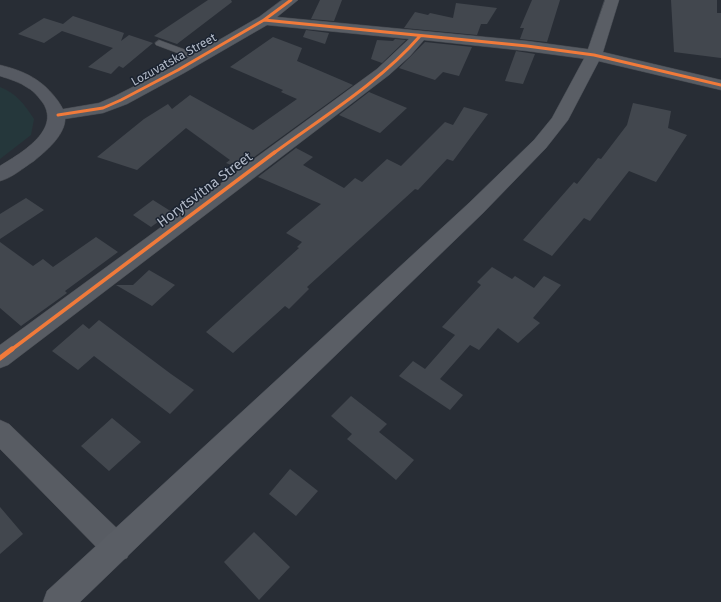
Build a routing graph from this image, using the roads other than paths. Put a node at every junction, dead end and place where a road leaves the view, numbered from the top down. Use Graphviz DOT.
graph roads {
  1 [pos="291,0"];
  2 [pos="612,0"];
  3 [pos="264,20"];
  4 [pos="420,36"];
  5 [pos="159,43"];
  6 [pos="594,55"];
  7 [pos="199,58"];
  8 [pos="0,70"];
  9 [pos="721,85"];
  10 [pos="58,115"];
  11 [pos="0,175"];
  12 [pos="0,358"];
  13 [pos="0,432"];
  14 [pos="117,548"];
  15 [pos="58,602"];
  1 -- 3 [label="street, Lozuvatska Street"];
  2 -- 6 [label="main road"];
  3 -- 4 [label="street"];
  3 -- 7 [label="street, Lozuvatska Street"];
  4 -- 6 [label="street"];
  4 -- 12 [label="street, Horytsvitna Street"];
  5 -- 7 [label="lane"];
  6 -- 9 [label="street"];
  6 -- 14 [label="main road"];
  7 -- 10 [label="street, Lozuvatska Street"];
  8 -- 10 [label="main road"];
  10 -- 11 [label="main road"];
  13 -- 14 [label="street"];
  14 -- 15 [label="main road"];
}
